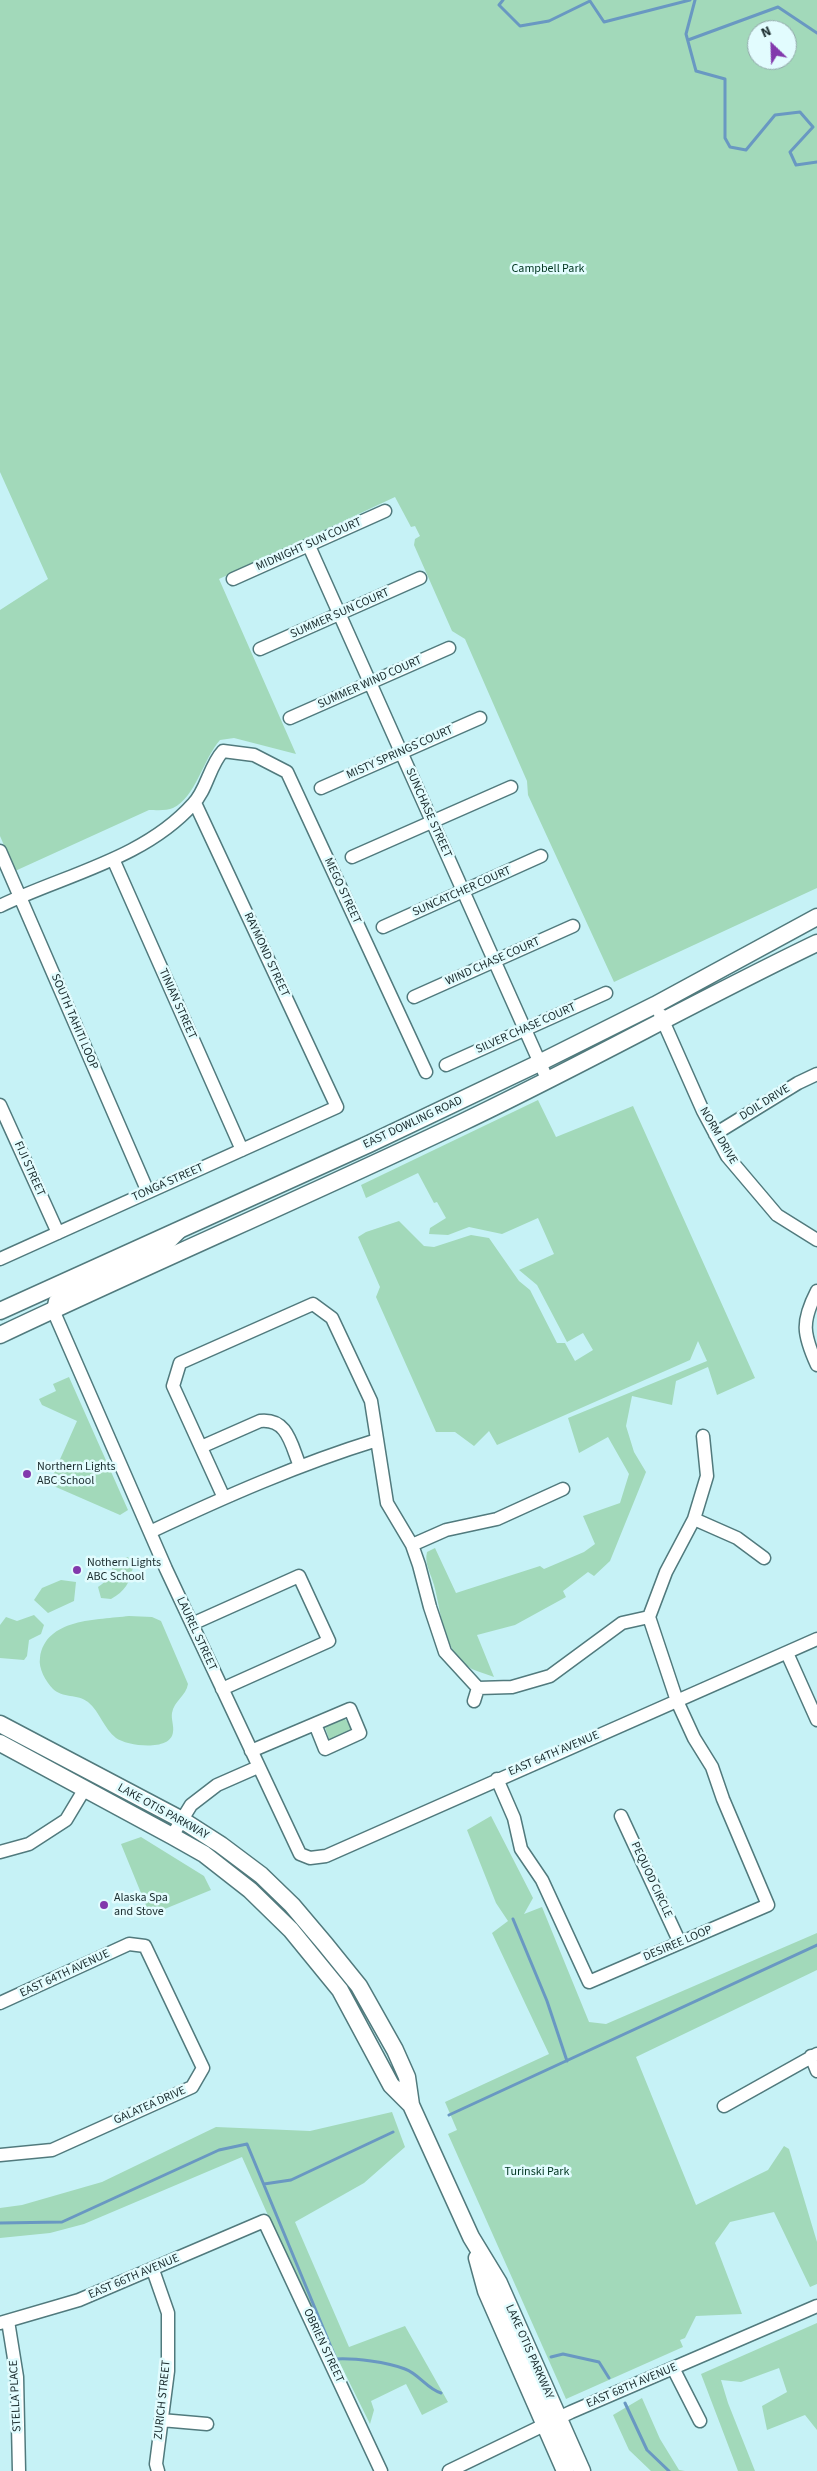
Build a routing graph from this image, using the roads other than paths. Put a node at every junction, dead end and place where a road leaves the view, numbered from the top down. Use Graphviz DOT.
graph roads {
  1 [pos="385,511"];
  2 [pos="309,546"];
  3 [pos="420,578"];
  4 [pos="233,579"];
  5 [pos="339,614"];
  6 [pos="449,648"];
  7 [pos="260,649"];
  8 [pos="370,684"];
  9 [pos="290,718"];
  10 [pos="480,718"];
  11 [pos="401,753"];
  12 [pos="511,787"];
  13 [pos="321,788"];
  14 [pos="195,802"];
  15 [pos="432,822"];
  16 [pos="0,851"];
  17 [pos="541,856"];
  18 [pos="352,857"];
  19 [pos="112,859"];
  20 [pos="463,892"];
  21 [pos="20,896"];
  22 [pos="0,906"];
  23 [pos="817,917"];
  24 [pos="573,926"];
  25 [pos="383,927"];
  26 [pos="817,943"];
  27 [pos="495,962"];
  28 [pos="606,993"];
  29 [pos="414,997"];
  30 [pos="655,1005"];
  31 [pos="663,1022"];
  32 [pos="524,1030"];
  33 [pos="539,1063"];
  34 [pos="446,1065"];
  35 [pos="426,1072"];
  36 [pos="817,1074"];
  37 [pos="548,1081"];
  38 [pos="0,1105"];
  39 [pos="336,1107"];
  40 [pos="715,1134"];
  41 [pos="242,1150"];
  42 [pos="148,1192"];
  43 [pos="183,1229"];
  44 [pos="58,1233"];
  45 [pos="817,1240"];
  46 [pos="0,1259"];
  47 [pos="817,1291"];
  48 [pos="53,1310"];
  49 [pos="0,1311"];
  50 [pos="0,1335"];
  51 [pos="817,1365"];
  52 [pos="703,1436"];
  53 [pos="377,1440"];
  54 [pos="200,1447"];
  55 [pos="300,1466"];
  56 [pos="563,1489"];
  57 [pos="224,1498"];
  58 [pos="694,1519"];
  59 [pos="150,1532"];
  60 [pos="412,1545"];
  61 [pos="764,1558"];
  62 [pos="649,1617"];
  63 [pos="192,1624"];
  64 [pos="817,1639"];
  65 [pos="787,1653"];
  66 [pos="222,1689"];
  67 [pos="677,1701"];
  68 [pos="817,1720"];
  69 [pos="0,1724"];
  70 [pos="315,1724"];
  71 [pos="0,1743"];
  72 [pos="251,1752"];
  73 [pos="258,1767"];
  74 [pos="497,1779"];
  75 [pos="84,1790"];
  76 [pos="131,1794"];
  77 [pos="621,1816"];
  78 [pos="182,1820"];
  79 [pos="172,1836"];
  80 [pos="295,1845"];
  81 [pos="0,1852"];
  82 [pos="129,1944"];
  83 [pos="680,1944"];
  84 [pos="0,2004"];
  85 [pos="352,2010"];
  86 [pos="395,2050"];
  87 [pos="814,2055"];
  88 [pos="817,2071"];
  89 [pos="411,2104"];
  90 [pos="724,2106"];
  91 [pos="0,2155"];
  92 [pos="264,2221"];
  93 [pos="153,2270"];
  94 [pos="817,2306"];
  95 [pos="4,2322"];
  96 [pos="673,2368"];
  97 [pos="161,2420"];
  98 [pos="700,2421"];
  99 [pos="552,2422"];
  100 [pos="207,2424"];
  101 [pos="19,2471"];
  102 [pos="158,2471"];
  103 [pos="381,2471"];
  104 [pos="449,2471"];
  105 [pos="565,2471"];
  106 [pos="582,2471"];
  1 -- 2 [label="street, MIDNIGHT SUN COURT"];
  2 -- 4 [label="street, MIDNIGHT SUN COURT"];
  2 -- 5 [label="street, SUNCHASE STREET"];
  3 -- 5 [label="street, SUMMER SUN COURT"];
  5 -- 7 [label="street, SUMMER SUN COURT"];
  5 -- 8 [label="street, SUNCHASE STREET"];
  6 -- 8 [label="street, SUMMER WIND COURT"];
  8 -- 9 [label="street, SUMMER WIND COURT"];
  8 -- 11 [label="street, SUNCHASE STREET"];
  10 -- 11 [label="street, MISTY SPRINGS COURT"];
  11 -- 13 [label="street, MISTY SPRINGS COURT"];
  11 -- 15 [label="street, SUNCHASE STREET"];
  12 -- 15 [label="street"];
  14 -- 19 [label="street"];
  14 -- 35 [label="street, MEGO STREET"];
  14 -- 39 [label="street, RAYMOND STREET"];
  15 -- 18 [label="street"];
  15 -- 20 [label="street, SUNCHASE STREET"];
  16 -- 21 [label="street, SOUTH TAHITI LOOP"];
  17 -- 20 [label="street, SUNCATCHER COURT"];
  19 -- 21 [label="street"];
  19 -- 41 [label="street, TINIAN STREET"];
  20 -- 25 [label="street, SUNCATCHER COURT"];
  20 -- 27 [label="street, SUNCHASE STREET"];
  21 -- 22 [label="street"];
  21 -- 42 [label="street, SOUTH TAHITI LOOP"];
  23 -- 30 [label="main road, EAST DOWLING ROAD"];
  24 -- 27 [label="street, WIND CHASE COURT"];
  26 -- 31 [label="main road, EAST DOWLING ROAD"];
  27 -- 29 [label="street, WIND CHASE COURT"];
  27 -- 32 [label="street, SUNCHASE STREET"];
  28 -- 32 [label="street, SILVER CHASE COURT"];
  30 -- 31 [label="street, NORM DRIVE"];
  30 -- 33 [label="main road, EAST DOWLING ROAD"];
  31 -- 37 [label="main road, EAST DOWLING ROAD"];
  31 -- 40 [label="street, NORM DRIVE"];
  32 -- 33 [label="street, SUNCHASE STREET"];
  32 -- 34 [label="street, SILVER CHASE COURT"];
  33 -- 37 [label="street, SUNCHASE STREET"];
  33 -- 43 [label="main road, EAST DOWLING ROAD"];
  36 -- 40 [label="street, DOIL DRIVE"];
  37 -- 48 [label="main road, EAST DOWLING ROAD"];
  38 -- 44 [label="street, FIJI STREET"];
  39 -- 41 [label="street, TONGA STREET"];
  40 -- 45 [label="street, NORM DRIVE"];
  41 -- 42 [label="street, TONGA STREET"];
  42 -- 44 [label="street, TONGA STREET"];
  43 -- 48 [label="street"];
  43 -- 49 [label="main road, EAST DOWLING ROAD"];
  44 -- 46 [label="street, TONGA STREET"];
  47 -- 51 [label="street"];
  48 -- 50 [label="main road, EAST DOWLING ROAD"];
  48 -- 59 [label="street, LAUREL STREET"];
  52 -- 58 [label="street"];
  53 -- 54 [label="street"];
  53 -- 55 [label="street"];
  53 -- 60 [label="street"];
  54 -- 55 [label="street"];
  54 -- 57 [label="street"];
  55 -- 57 [label="street"];
  56 -- 60 [label="street"];
  57 -- 59 [label="street"];
  58 -- 61 [label="street"];
  58 -- 62 [label="street"];
  59 -- 63 [label="street, LAUREL STREET"];
  60 -- 62 [label="street"];
  62 -- 67 [label="street"];
  63 -- 66 [label="street, LAUREL STREET"];
  63 -- 66 [label="street"];
  64 -- 65 [label="street, EAST 64TH AVENUE"];
  65 -- 67 [label="street, EAST 64TH AVENUE"];
  65 -- 68 [label="street"];
  66 -- 72 [label="street, LAUREL STREET"];
  67 -- 74 [label="street, EAST 64TH AVENUE"];
  67 -- 83 [label="street, DESIREE LOOP"];
  69 -- 76 [label="main road, LAKE OTIS PARKWAY"];
  70 -- 72 [label="street"];
  71 -- 75 [label="main road, LAKE OTIS PARKWAY"];
  72 -- 73 [label="street, LAUREL STREET"];
  73 -- 78 [label="street"];
  73 -- 80 [label="street, LAUREL STREET"];
  74 -- 80 [label="street, EAST 64TH AVENUE"];
  74 -- 83 [label="street, DESIREE LOOP"];
  75 -- 76 [label="main road"];
  75 -- 79 [label="main road, LAKE OTIS PARKWAY"];
  75 -- 81 [label="street"];
  76 -- 78 [label="main road, LAKE OTIS PARKWAY"];
  77 -- 83 [label="street, PEQUOD CIRCLE"];
  78 -- 79 [label="street"];
  78 -- 86 [label="main road, LAKE OTIS PARKWAY"];
  79 -- 85 [label="main road, LAKE OTIS PARKWAY"];
  82 -- 84 [label="street, EAST 64TH AVENUE"];
  82 -- 91 [label="street, GALATEA DRIVE"];
  85 -- 86 [label="main road"];
  85 -- 89 [label="main road, LAKE OTIS PARKWAY"];
  86 -- 89 [label="main road, LAKE OTIS PARKWAY"];
  87 -- 88 [label="street"];
  87 -- 90 [label="street"];
  89 -- 99 [label="main road, LAKE OTIS PARKWAY"];
  92 -- 93 [label="street, EAST 66TH AVENUE"];
  92 -- 103 [label="street, OBRIEN STREET"];
  93 -- 95 [label="street, EAST 66TH AVENUE"];
  93 -- 97 [label="street, ZURICH STREET"];
  94 -- 96 [label="street, EAST 68TH AVENUE"];
  95 -- 101 [label="street, STELLA PLACE"];
  96 -- 98 [label="street"];
  96 -- 99 [label="street, EAST 68TH AVENUE"];
  97 -- 100 [label="street"];
  97 -- 102 [label="street, ZURICH STREET"];
  99 -- 104 [label="street, EAST 68TH AVENUE"];
  99 -- 105 [label="main road, LAKE OTIS PARKWAY"];
  99 -- 106 [label="main road, LAKE OTIS PARKWAY"];
}
